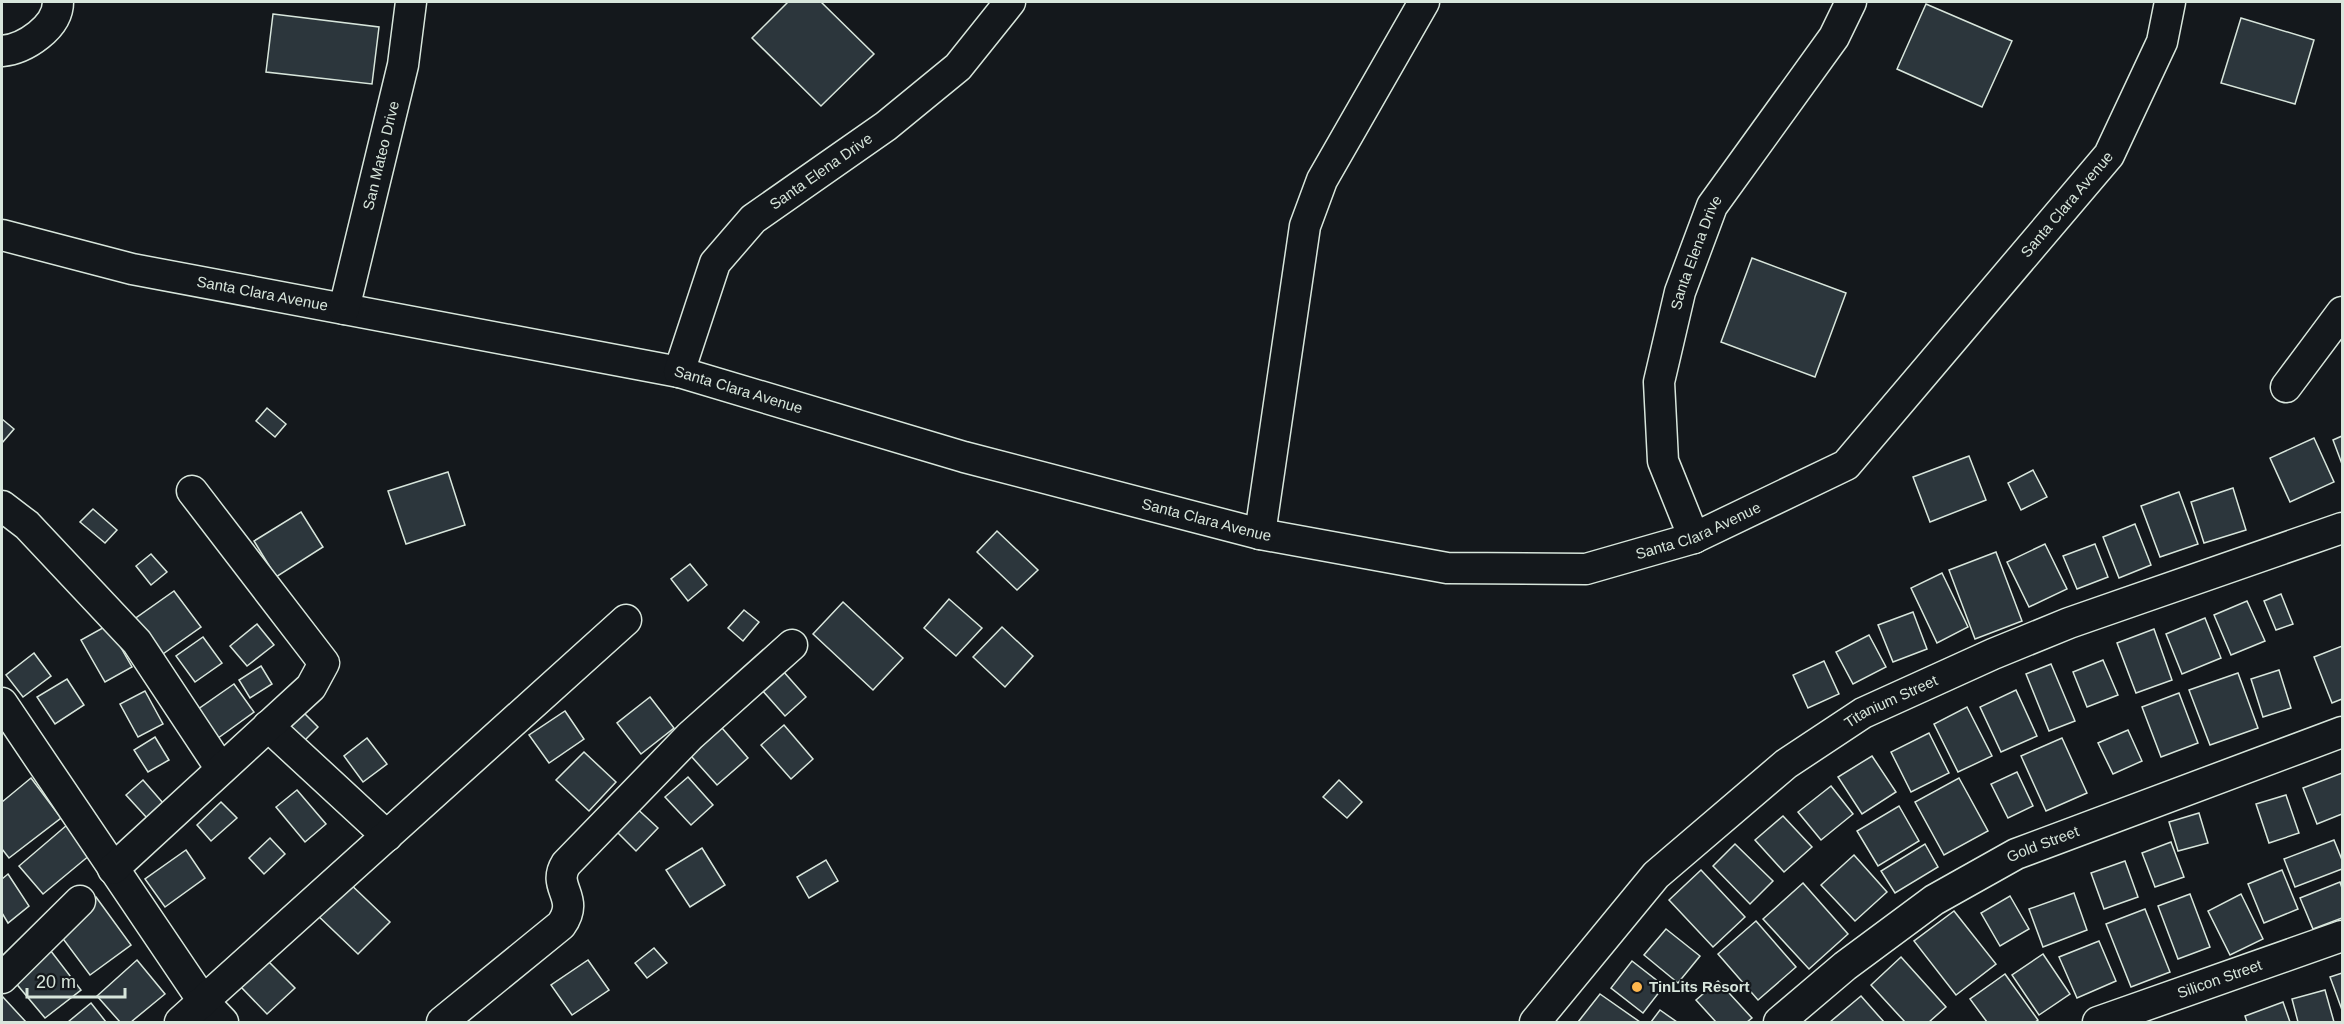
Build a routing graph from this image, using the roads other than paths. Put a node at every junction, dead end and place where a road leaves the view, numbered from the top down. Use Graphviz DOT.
graph roads {
  1 [pos="58,2"];
  2 [pos="411,2"];
  3 [pos="1010,2"];
  4 [pos="1424,2"];
  5 [pos="1851,2"];
  6 [pos="2170,2"];
  7 [pos="2,51"];
  8 [pos="2,235"];
  9 [pos="345,309"];
  10 [pos="2343,312"];
  11 [pos="678,372"];
  12 [pos="2286,387"];
  13 [pos="192,491"];
  14 [pos="2,506"];
  15 [pos="2343,528"];
  16 [pos="1260,534"];
  17 [pos="1694,538"];
  18 [pos="626,620"];
  19 [pos="792,645"];
  20 [pos="2,703"];
  21 [pos="268,726"];
  22 [pos="2343,732"];
  23 [pos="221,769"];
  24 [pos="387,836"];
  25 [pos="113,869"];
  26 [pos="80,901"];
  27 [pos="2343,936"];
  28 [pos="2,978"];
  29 [pos="203,1001"];
  30 [pos="180,1023"];
  31 [pos="223,1023"];
  32 [pos="442,1023"];
  33 [pos="1535,1023"];
  34 [pos="1779,1023"];
  35 [pos="2098,1023"];
  1 -- 7 [label="street"];
  2 -- 9 [label="street, San Mateo Drive"];
  3 -- 11 [label="street, Santa Elena Drive"];
  4 -- 16 [label="street"];
  5 -- 17 [label="street, Santa Elena Drive"];
  6 -- 17 [label="street, Santa Clara Avenue"];
  8 -- 9 [label="street, Santa Clara Avenue"];
  9 -- 11 [label="street, Santa Clara Avenue"];
  10 -- 12 [label="street"];
  11 -- 16 [label="street, Santa Clara Avenue"];
  13 -- 21 [label="street"];
  14 -- 23 [label="street"];
  15 -- 33 [label="street, Titanium Street"];
  16 -- 17 [label="street, Santa Clara Avenue"];
  18 -- 24 [label="street"];
  19 -- 32 [label="street"];
  20 -- 25 [label="street"];
  21 -- 23 [label="street"];
  21 -- 24 [label="street"];
  22 -- 34 [label="street, Gold Street"];
  23 -- 25 [label="street"];
  24 -- 29 [label="street"];
  25 -- 29 [label="street"];
  26 -- 28 [label="street"];
  27 -- 35 [label="street, Silicon Street"];
  29 -- 30 [label="street"];
  29 -- 31 [label="street"];
}
